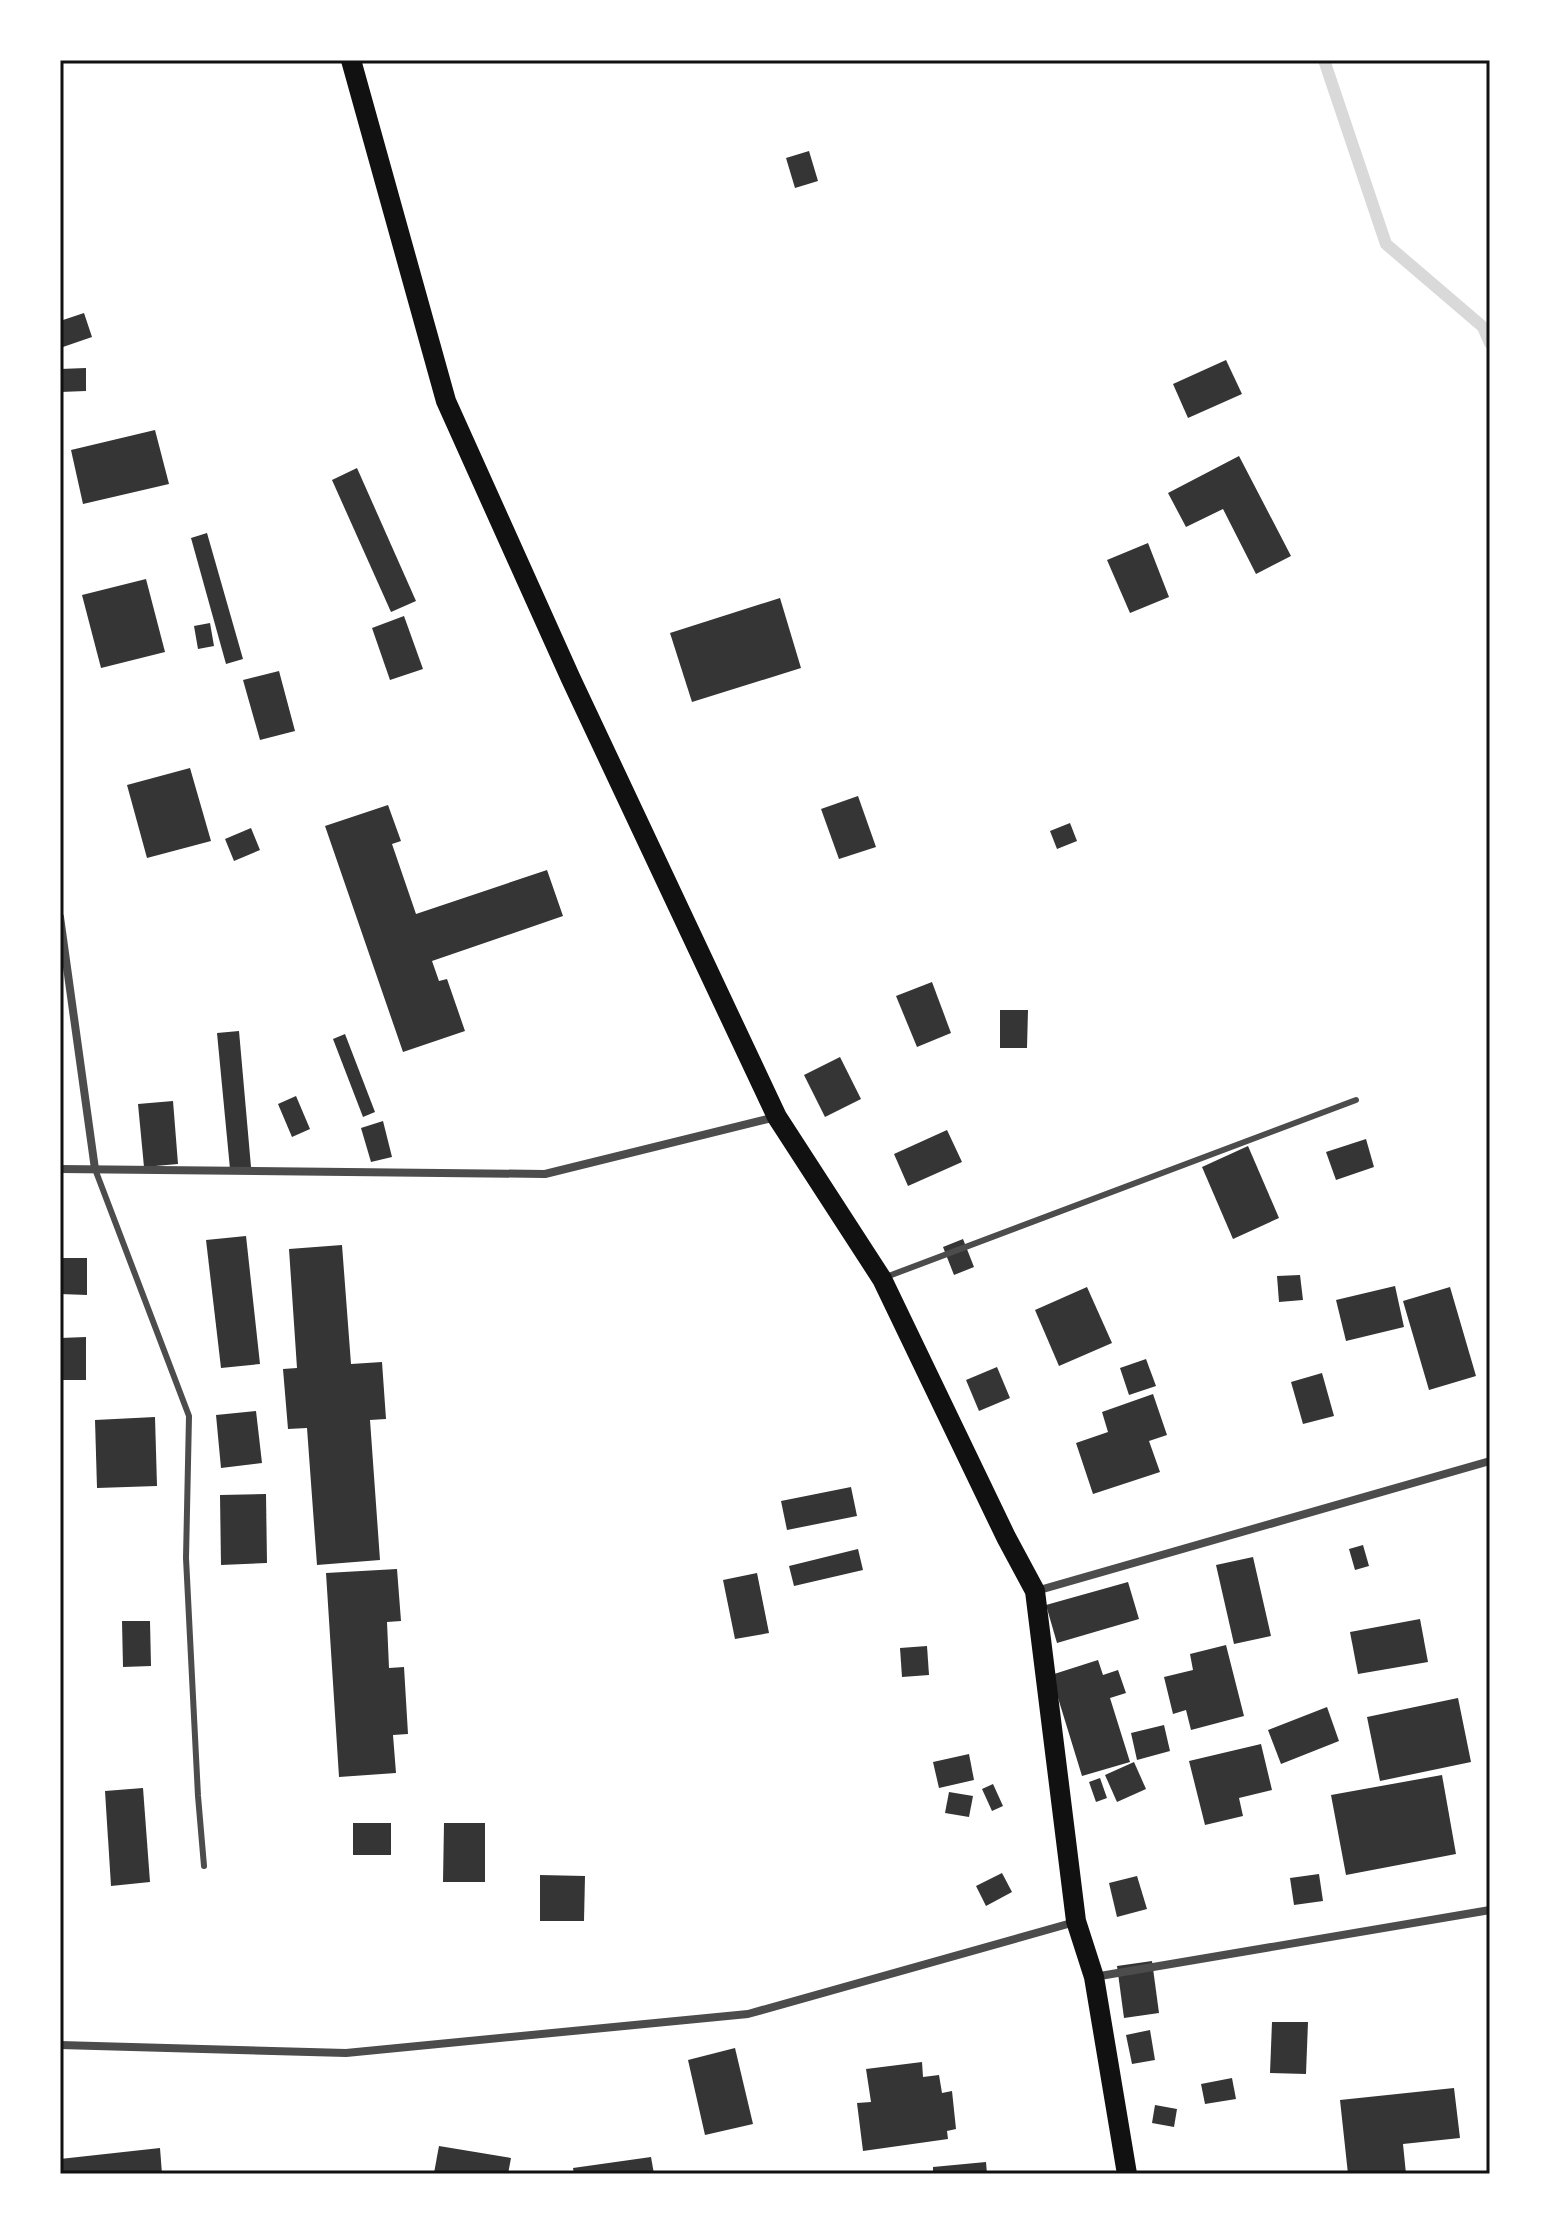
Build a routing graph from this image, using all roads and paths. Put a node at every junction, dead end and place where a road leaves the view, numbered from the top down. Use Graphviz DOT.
graph roads {
  1 [pos="351,60"];
  2 [pos="60,917"];
  3 [pos="1356,1100"];
  4 [pos="777,1117"];
  5 [pos="60,1169"];
  6 [pos="95,1169"];
  7 [pos="882,1279"];
  8 [pos="1490,1461"];
  9 [pos="1035,1591"];
  10 [pos="204,1866"];
  11 [pos="1490,1910"];
  12 [pos="1076,1921"];
  13 [pos="1094,1977"];
  14 [pos="60,2045"];
  15 [pos="1127,2174"];
  1 -- 4 [label="main road"];
  2 -- 6 [label="street"];
  3 -- 7 [label="lane"];
  4 -- 6 [label="street"];
  4 -- 7 [label="main road"];
  5 -- 6 [label="street"];
  6 -- 10 [label="lane"];
  7 -- 9 [label="main road"];
  8 -- 9 [label="street"];
  9 -- 12 [label="main road"];
  11 -- 13 [label="street"];
  12 -- 13 [label="main road"];
  12 -- 14 [label="street"];
  13 -- 15 [label="main road"];
}
